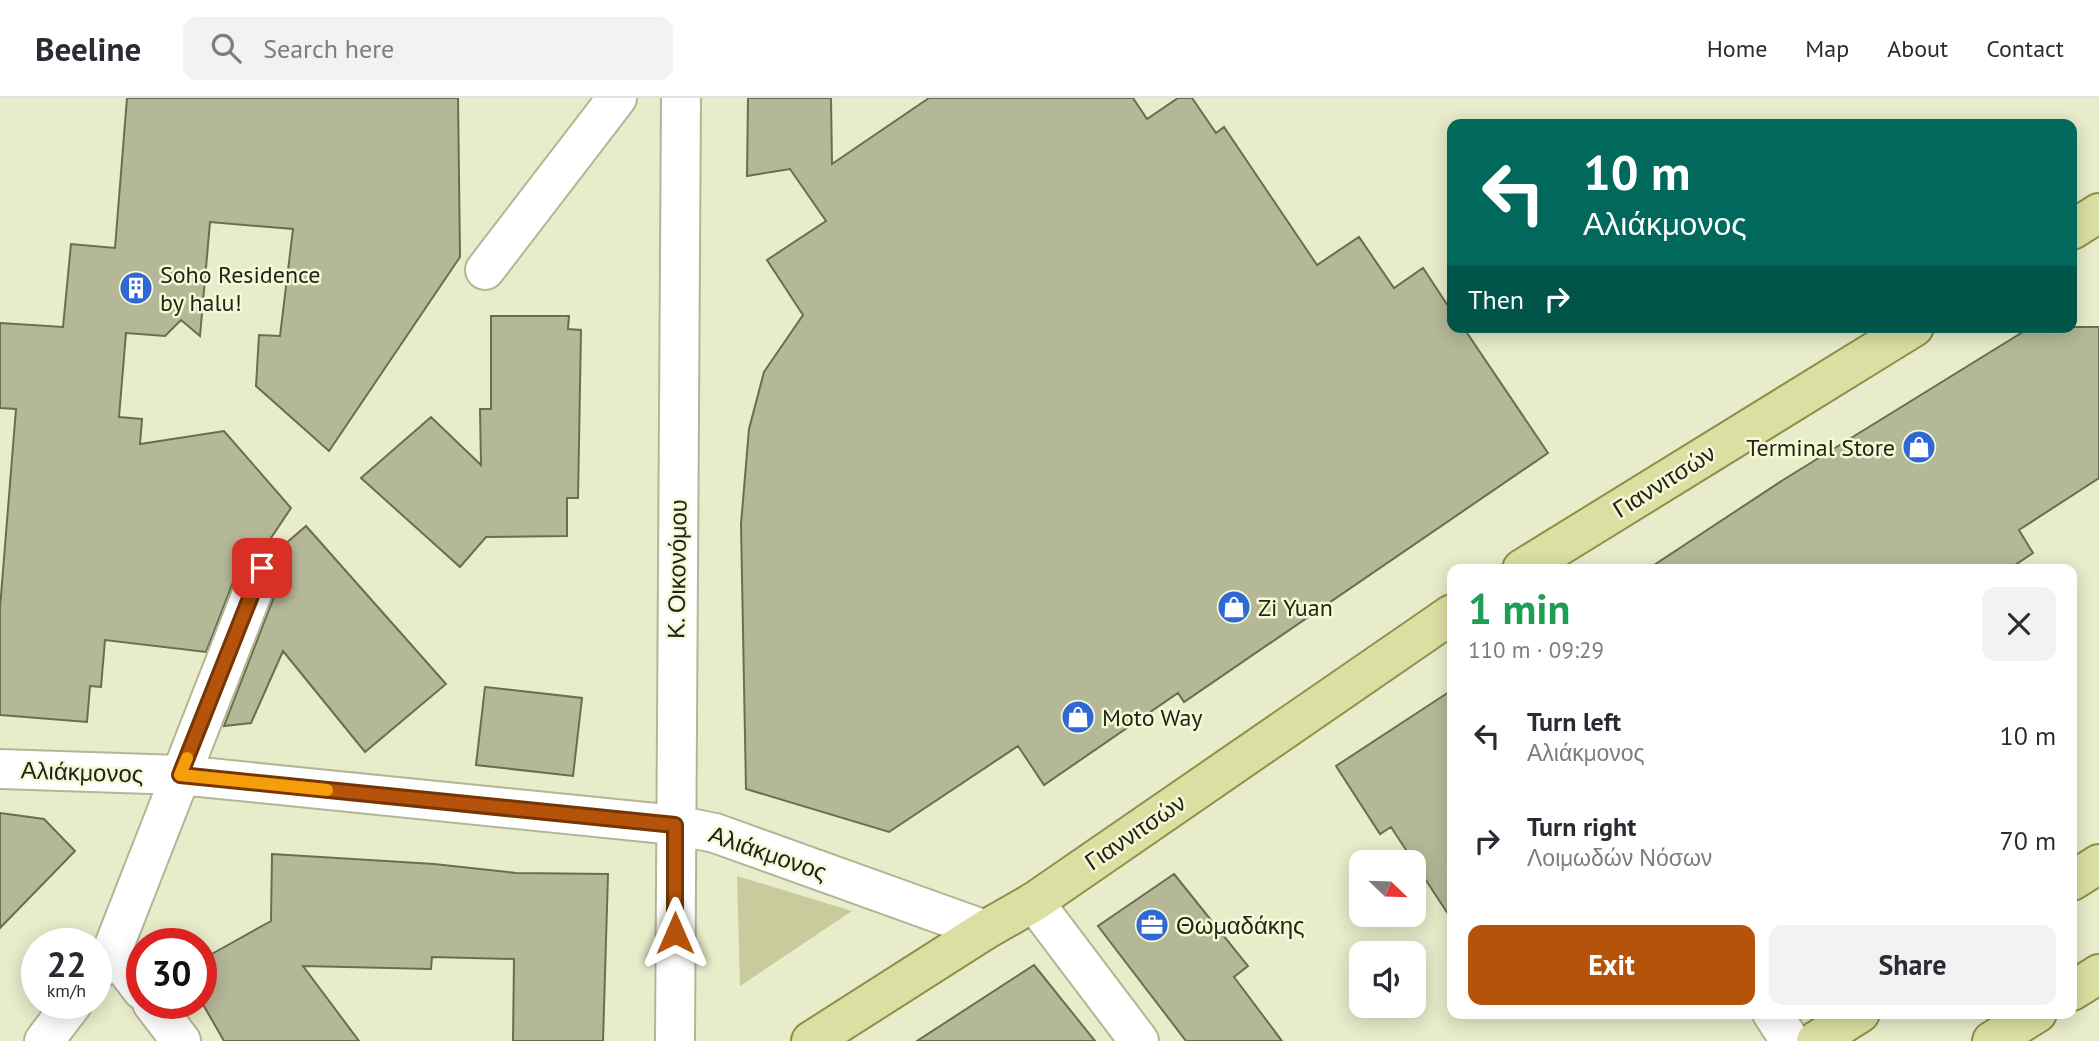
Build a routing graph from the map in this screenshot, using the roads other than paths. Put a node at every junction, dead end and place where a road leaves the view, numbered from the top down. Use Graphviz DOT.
graph roads {
  1 [pos="617,98"];
  2 [pos="681,98"];
  3 [pos="2099,213"];
  4 [pos="2077,227"];
  5 [pos="485,270"];
  6 [pos="1904,333"];
  7 [pos="1530,564"];
  8 [pos="262,568"];
  9 [pos="1447,617"];
  10 [pos="0,769"];
  11 [pos="180,775"];
  12 [pos="675,825"];
  13 [pos="2099,864"];
  14 [pos="2077,878"];
  15 [pos="1034,902"];
  16 [pos="985,930"];
  17 [pos="112,942"];
  18 [pos="2099,974"];
  19 [pos="2077,988"];
  20 [pos="61,1019"];
  21 [pos="164,1019"];
  22 [pos="1776,1019"];
  23 [pos="1851,1019"];
  24 [pos="2027,1019"];
  25 [pos="44,1041"];
  26 [pos="181,1041"];
  27 [pos="675,1041"];
  28 [pos="811,1041"];
  29 [pos="1139,1041"];
  30 [pos="1790,1041"];
  31 [pos="1816,1041"];
  32 [pos="1992,1041"];
  1 -- 5 [label="street"];
  2 -- 12 [label="street, Κ. Οικονόμου"];
  3 -- 4 [label="main road"];
  6 -- 7 [label="main road, Γιαννιτσών"];
  8 -- 11 [label="street"];
  9 -- 15 [label="main road, Γιαννιτσών"];
  10 -- 11 [label="street, Αλιάκμονος"];
  11 -- 12 [label="street, Αλιάκμονος"];
  11 -- 17 [label="street"];
  12 -- 16 [label="street, Αλιάκμονος"];
  12 -- 27 [label="street, Κ. Οικονόμου"];
  13 -- 14 [label="main road"];
  15 -- 16 [label="main road, Γιαννιτσών"];
  15 -- 29 [label="street"];
  16 -- 28 [label="main road, Γιαννιτσών"];
  18 -- 19 [label="main road"];
  20 -- 25 [label="street"];
  21 -- 26 [label="street"];
  22 -- 30 [label="street"];
  23 -- 31 [label="main road"];
  24 -- 32 [label="main road"];
}
